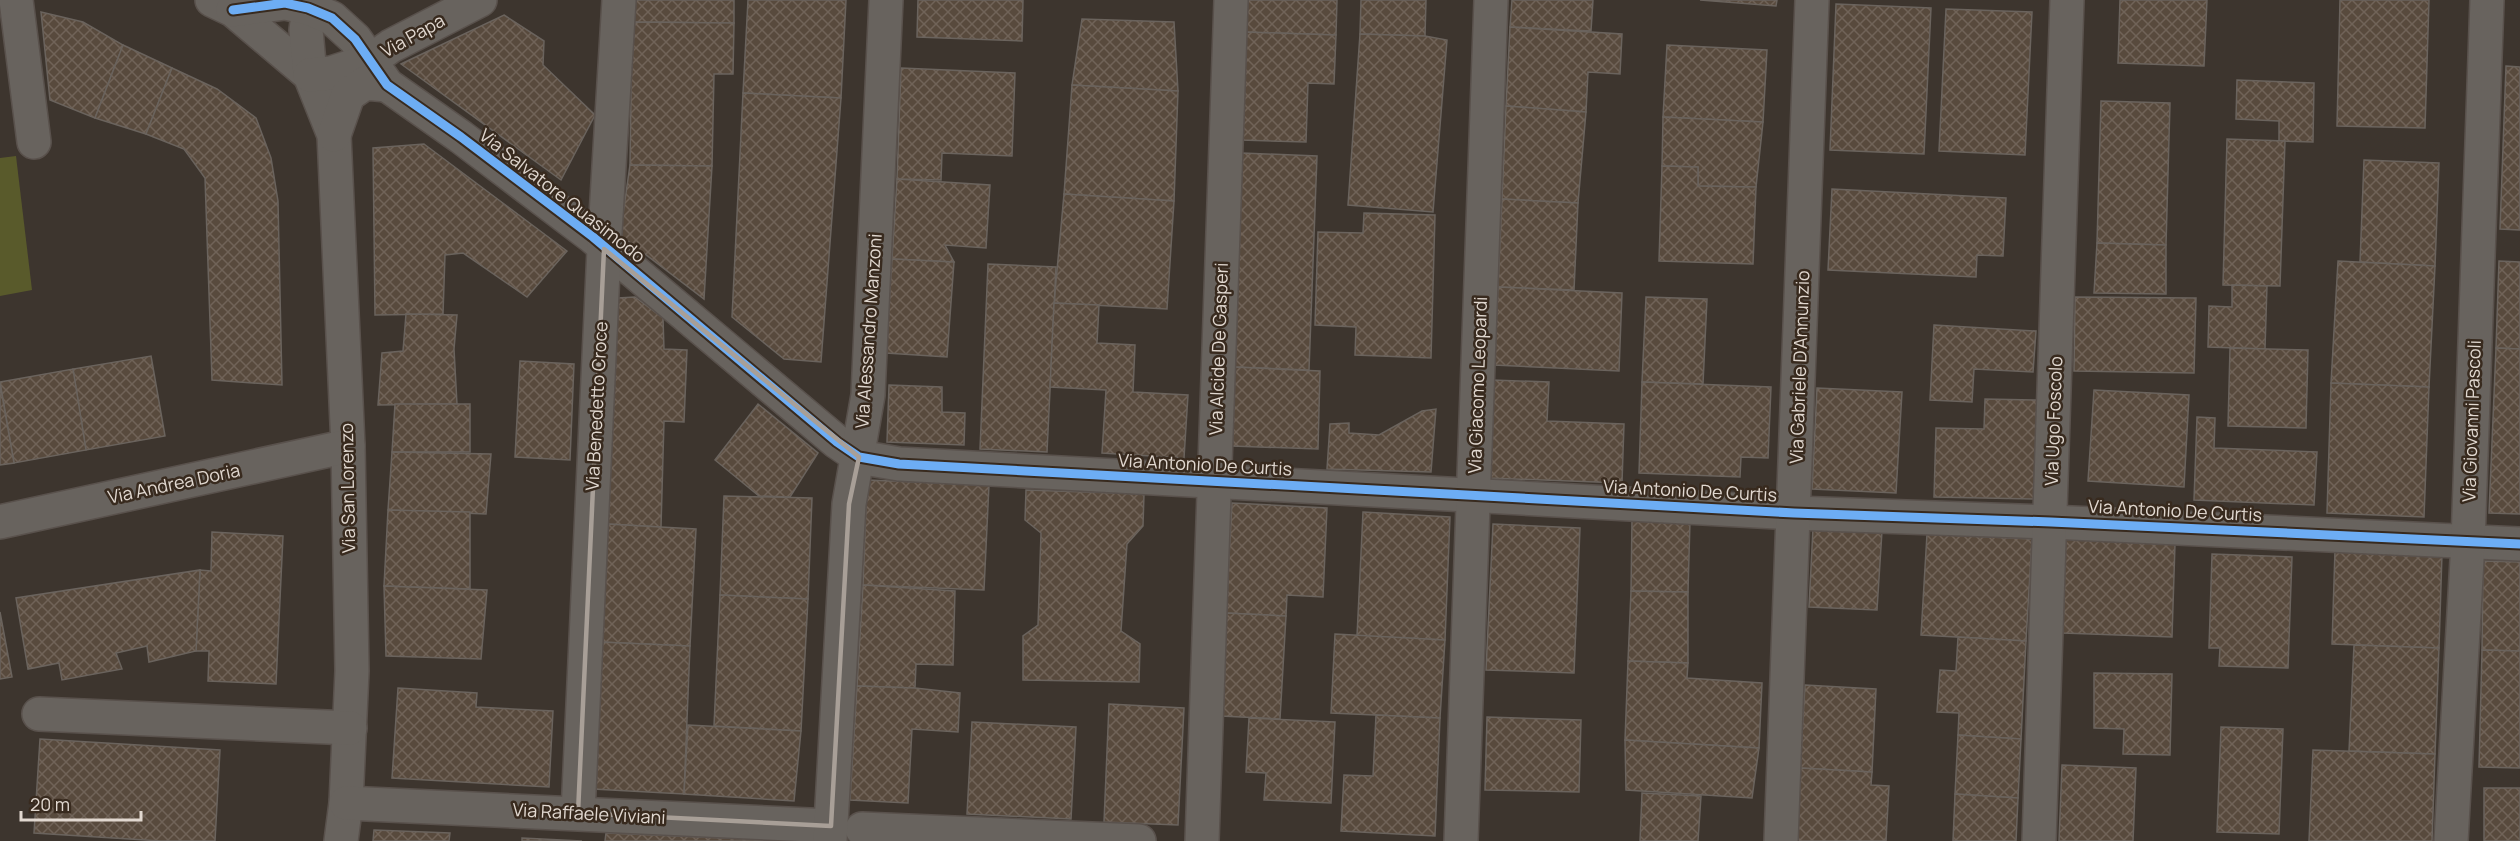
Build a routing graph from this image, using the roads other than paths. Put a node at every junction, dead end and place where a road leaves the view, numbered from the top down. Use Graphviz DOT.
graph roads {
  1 [pos="16,0"];
  2 [pos="345,0"];
  3 [pos="480,0"];
  4 [pos="619,0"];
  5 [pos="886,0"];
  6 [pos="1231,0"];
  7 [pos="1491,0"];
  8 [pos="1812,0"];
  9 [pos="2067,0"];
  10 [pos="2487,0"];
  11 [pos="309,4"];
  12 [pos="222,5"];
  13 [pos="371,61"];
  14 [pos="310,75"];
  15 [pos="334,135"];
  16 [pos="34,142"];
  17 [pos="604,249"];
  18 [pos="348,446"];
  19 [pos="859,457"];
  20 [pos="1214,483"];
  21 [pos="1474,495"];
  22 [pos="1794,513"];
  23 [pos="0,522"];
  24 [pos="2051,522"];
  25 [pos="2468,542"];
  26 [pos="2520,544"];
  27 [pos="39,714"];
  28 [pos="350,728"];
  29 [pos="346,803"];
  30 [pos="578,813"];
  31 [pos="841,832"];
  32 [pos="341,841"];
  33 [pos="1139,841"];
  34 [pos="1202,841"];
  35 [pos="1461,841"];
  36 [pos="1781,841"];
  37 [pos="2039,841"];
  38 [pos="2451,841"];
  1 -- 16 [label="street"];
  2 -- 13 [label="street"];
  3 -- 13 [label="street, Via Papa"];
  4 -- 17 [label="street, Via Benedetto Croce"];
  5 -- 19 [label="street, Via Alessandro Manzoni"];
  6 -- 20 [label="street, Via Alcide De Gasperi"];
  7 -- 21 [label="street, Via Giacomo Leopardi"];
  8 -- 22 [label="street, Via Gabriele D'Annunzio"];
  9 -- 24 [label="street, Via Ugo Foscolo"];
  10 -- 25 [label="street, Via Giovanni Pascoli"];
  11 -- 12 [label="street, Via Salvatore Quasimodo"];
  11 -- 13 [label="street, Via Salvatore Quasimodo"];
  11 -- 14 [label="street"];
  12 -- 14 [label="street, Via Salvatore Quasimodo"];
  13 -- 14 [label="street, Via Papa"];
  13 -- 15 [label="street, Via San Lorenzo"];
  13 -- 17 [label="street, Via Salvatore Quasimodo"];
  14 -- 15 [label="street, Via San Lorenzo"];
  15 -- 18 [label="street, Via San Lorenzo"];
  17 -- 19 [label="street, Via Salvatore Quasimodo"];
  17 -- 30 [label="street, Via Benedetto Croce"];
  18 -- 23 [label="street, Via Andrea Doria"];
  18 -- 28 [label="street, Via San Lorenzo"];
  19 -- 20 [label="street, Via Antonio De Curtis"];
  19 -- 31 [label="street, Via Alessandro Manzoni"];
  20 -- 21 [label="street, Via Antonio De Curtis"];
  20 -- 34 [label="street, Via Alcide De Gasperi"];
  21 -- 22 [label="street, Via Antonio De Curtis"];
  21 -- 35 [label="street, Via Giacomo Leopardi"];
  22 -- 24 [label="street, Via Antonio De Curtis"];
  22 -- 36 [label="street, Via Gabriele D'Annunzio"];
  24 -- 25 [label="street, Via Antonio De Curtis"];
  24 -- 37 [label="street, Via Ugo Foscolo"];
  25 -- 26 [label="street, Via Antonio De Curtis"];
  25 -- 38 [label="street, Via Giovanni Pascoli"];
  27 -- 28 [label="street"];
  28 -- 29 [label="street, Via San Lorenzo"];
  29 -- 30 [label="street, Via Raffaele Viviani"];
  29 -- 32 [label="street, Via San Lorenzo"];
  30 -- 31 [label="street, Via Raffaele Viviani"];
  31 -- 33 [label="street, Via Raffaele Viviani"];
}
